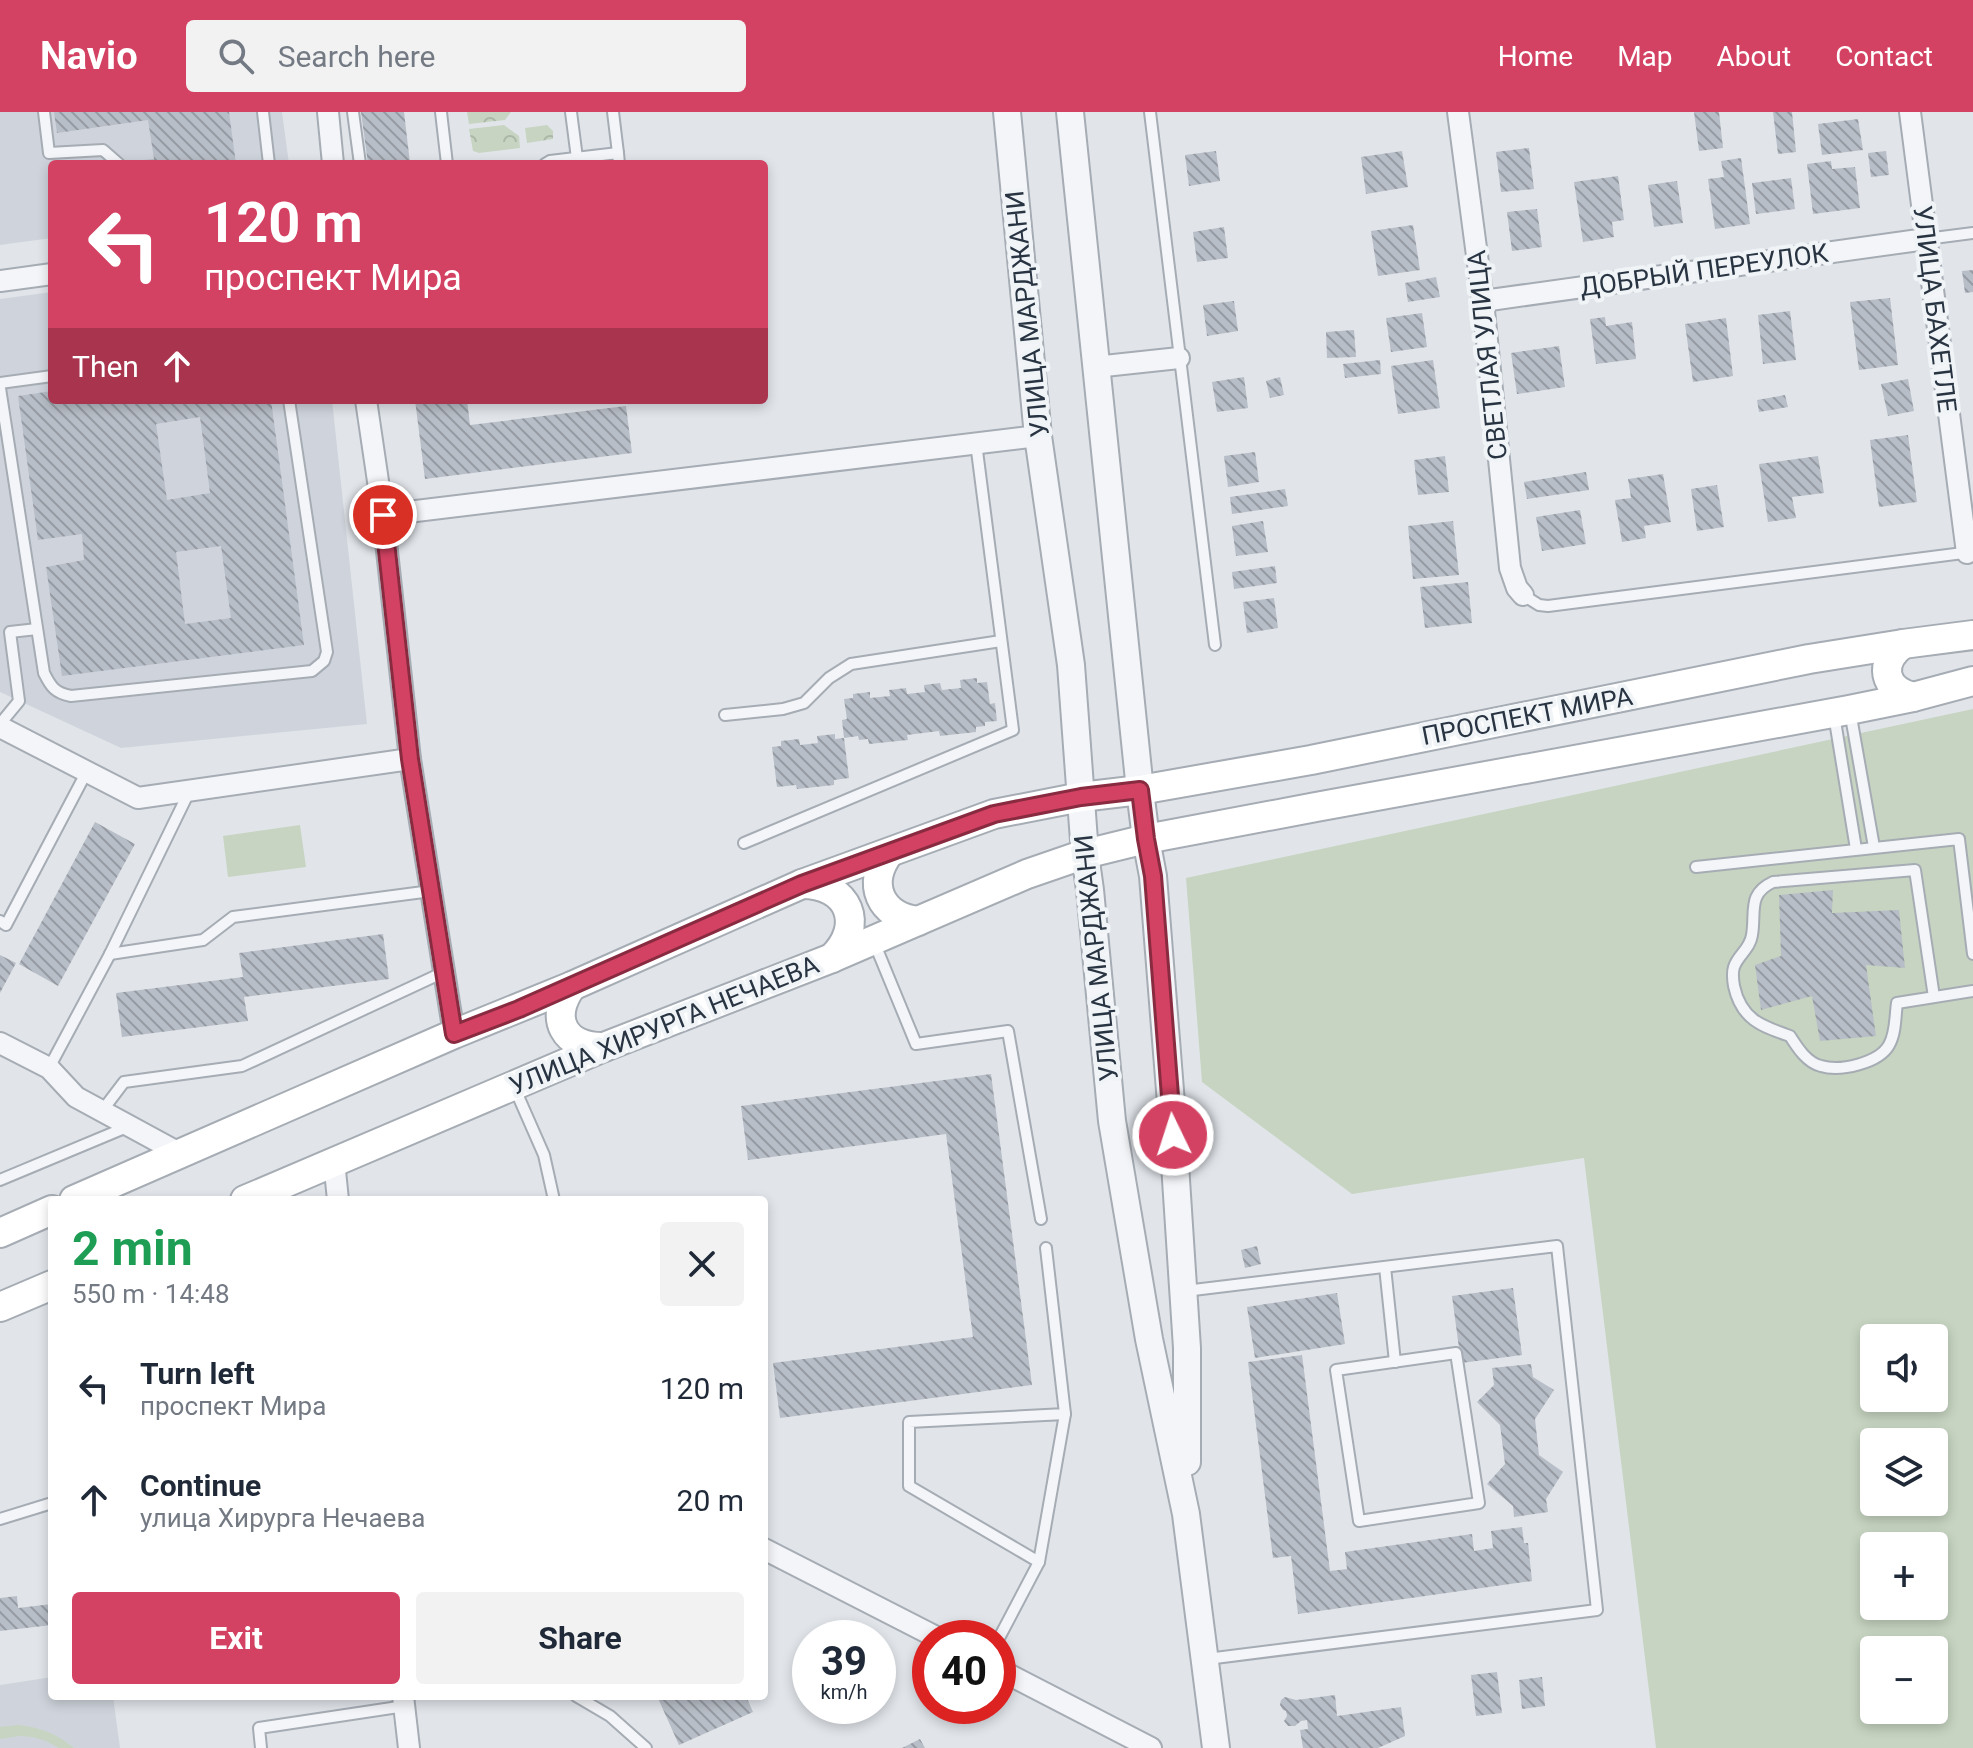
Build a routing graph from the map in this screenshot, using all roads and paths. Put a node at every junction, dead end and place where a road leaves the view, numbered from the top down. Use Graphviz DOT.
graph roads {
  1 [pos="44,112"];
  2 [pos="263,112"];
  3 [pos="328,112"];
  4 [pos="353,112"];
  5 [pos="441,112"];
  6 [pos="571,112"];
  7 [pos="613,112"];
  8 [pos="1007,112"];
  9 [pos="1070,112"];
  10 [pos="1150,112"];
  11 [pos="1458,112"];
  12 [pos="1910,112"];
  13 [pos="577,158"];
  14 [pos="618,158"];
  15 [pos="114,160"];
  16 [pos="269,160"];
  17 [pos="333,160"];
  18 [pos="359,160"];
  19 [pos="447,160"];
  20 [pos="559,160"];
  21 [pos="1973,233"];
  22 [pos="1926,239"];
  23 [pos="48,275"];
  24 [pos="0,281"];
  25 [pos="1483,301"];
  26 [pos="1179,358"];
  27 [pos="1095,367"];
  28 [pos="48,377"];
  29 [pos="0,386"];
  30 [pos="290,404"];
  31 [pos="367,404"];
  32 [pos="1038,436"];
  33 [pos="976,443"];
  34 [pos="383,515"];
  35 [pos="1970,553"];
  36 [pos="1523,595"];
  37 [pos="37,629"];
  38 [pos="1973,635"];
  39 [pos="1001,641"];
  40 [pos="1903,644"];
  41 [pos="1215,645"];
  42 [pos="1973,681"];
  43 [pos="1913,697"];
  44 [pos="1840,712"];
  45 [pos="725,715"];
  46 [pos="0,726"];
  47 [pos="410,759"];
  48 [pos="1311,760"];
  49 [pos="86,773"];
  50 [pos="1140,790"];
  51 [pos="190,791"];
  52 [pos="1081,797"];
  53 [pos="1316,807"];
  54 [pos="1146,839"];
  55 [pos="744,843"];
  56 [pos="1874,847"];
  57 [pos="1856,849"];
  58 [pos="889,853"];
  59 [pos="1085,854"];
  60 [pos="1696,867"];
  61 [pos="802,884"];
  62 [pos="431,891"];
  63 [pos="0,921"];
  64 [pos="918,921"];
  65 [pos="873,941"];
  66 [pos="110,954"];
  67 [pos="1973,954"];
  68 [pos="832,958"];
  69 [pos="444,972"];
  70 [pos="572,986"];
  71 [pos="1973,991"];
  72 [pos="1934,997"];
  73 [pos="454,1034"];
  74 [pos="0,1043"];
  75 [pos="604,1047"];
  76 [pos="49,1068"];
  77 [pos="513,1086"];
  78 [pos="102,1111"];
  79 [pos="130,1126"];
  80 [pos="181,1154"];
  81 [pos="334,1161"];
  82 [pos="0,1180"];
  83 [pos="83,1196"];
  84 [pos="254,1196"];
  85 [pos="338,1196"];
  86 [pos="553,1196"];
  87 [pos="48,1211"];
  88 [pos="1041,1219"];
  89 [pos="2,1227"];
  90 [pos="1046,1248"];
  91 [pos="1385,1267"];
  92 [pos="48,1287"];
  93 [pos="1183,1291"];
  94 [pos="0,1307"];
  95 [pos="1395,1362"];
  96 [pos="1065,1414"];
  97 [pos="48,1504"];
  98 [pos="1186,1514"];
  99 [pos="0,1519"];
  100 [pos="768,1551"];
  101 [pos="1039,1562"];
  102 [pos="1009,1620"];
  103 [pos="912,1625"];
  104 [pos="1205,1659"];
  105 [pos="1016,1678"];
  106 [pos="583,1700"];
  107 [pos="404,1701"];
  108 [pos="261,1748"];
  109 [pos="409,1748"];
  110 [pos="646,1748"];
  111 [pos="1151,1748"];
  112 [pos="1216,1748"];
  1 -- 15 [label="lane"];
  2 -- 16 [label="lane"];
  3 -- 17 [label="street"];
  4 -- 18 [label="lane"];
  5 -- 19 [label="lane"];
  6 -- 13 [label="lane"];
  7 -- 14 [label="lane"];
  8 -- 32 [label="street, УЛИЦА МАРДЖАНИ"];
  9 -- 27 [label="street, УЛИЦА МАРДЖАНИ"];
  10 -- 26 [label="lane"];
  11 -- 25 [label="street, СВЕТЛАЯ УЛИЦА"];
  12 -- 22 [label="street, УЛИЦА БАХЕТЛЕ"];
  13 -- 14 [label="lane"];
  13 -- 20 [label="lane"];
  21 -- 22 [label="lane"];
  22 -- 25 [label="street, ДОБРЫЙ ПЕРЕУЛОК"];
  22 -- 35 [label="street, УЛИЦА БАХЕТЛЕ"];
  23 -- 24 [label="street"];
  25 -- 36 [label="street, СВЕТЛАЯ УЛИЦА"];
  26 -- 27 [label="street"];
  26 -- 41 [label="lane"];
  27 -- 50 [label="street, УЛИЦА МАРДЖАНИ"];
  28 -- 29 [label="lane"];
  29 -- 37 [label="lane"];
  30 -- 37 [label="lane"];
  31 -- 34 [label="street"];
  32 -- 33 [label="street"];
  32 -- 52 [label="street, УЛИЦА МАРДЖАНИ"];
  33 -- 34 [label="street"];
  33 -- 39 [label="lane"];
  34 -- 47 [label="street"];
  35 -- 36 [label="lane"];
  37 -- 46 [label="lane"];
  38 -- 40 [label="main road, ПРОСПЕКТ МИРА"];
  39 -- 45 [label="lane"];
  39 -- 55 [label="lane"];
  40 -- 43 [label="main road"];
  40 -- 48 [label="main road, ПРОСПЕКТ МИРА"];
  42 -- 43 [label="main road, ПРОСПЕКТ МИРА"];
  43 -- 44 [label="main road, ПРОСПЕКТ МИРА"];
  44 -- 53 [label="main road, ПРОСПЕКТ МИРА"];
  44 -- 56 [label="lane"];
  44 -- 57 [label="lane"];
  46 -- 49 [label="street"];
  47 -- 51 [label="street"];
  47 -- 62 [label="street"];
  48 -- 50 [label="main road, ПРОСПЕКТ МИРА"];
  48 -- 53 [label="main road"];
  49 -- 51 [label="street"];
  49 -- 63 [label="lane"];
  50 -- 52 [label="main road, ПРОСПЕКТ МИРА"];
  50 -- 54 [label="street, УЛИЦА МАРДЖАНИ"];
  51 -- 66 [label="lane"];
  52 -- 58 [label="main road"];
  52 -- 59 [label="street, УЛИЦА МАРДЖАНИ"];
  53 -- 54 [label="main road, ПРОСПЕКТ МИРА"];
  54 -- 59 [label="main road, ПРОСПЕКТ МИРА"];
  54 -- 93 [label="street, УЛИЦА МАРДЖАНИ"];
  56 -- 57 [label="lane"];
  56 -- 67 [label="lane"];
  57 -- 60 [label="lane"];
  58 -- 61 [label="main road"];
  58 -- 64 [label="main road"];
  59 -- 64 [label="main road, УЛИЦА ХИРУРГА НЕЧАЕВА"];
  59 -- 98 [label="street, УЛИЦА МАРДЖАНИ"];
  61 -- 68 [label="main road"];
  61 -- 70 [label="main road"];
  62 -- 66 [label="lane"];
  62 -- 69 [label="street"];
  64 -- 65 [label="main road, УЛИЦА ХИРУРГА НЕЧАЕВА"];
  65 -- 68 [label="main road, УЛИЦА ХИРУРГА НЕЧАЕВА"];
  65 -- 88 [label="lane"];
  66 -- 76 [label="lane"];
  68 -- 75 [label="main road, УЛИЦА ХИРУРГА НЕЧАЕВА"];
  69 -- 73 [label="street"];
  69 -- 78 [label="lane"];
  70 -- 73 [label="main road"];
  70 -- 75 [label="main road"];
  71 -- 72 [label="lane"];
  72 -- 72 [label="lane"];
  73 -- 80 [label="main road"];
  74 -- 76 [label="street"];
  75 -- 77 [label="main road, УЛИЦА ХИРУРГА НЕЧАЕВА"];
  76 -- 78 [label="street"];
  77 -- 81 [label="main road, УЛИЦА ХИРУРГА НЕЧАЕВА"];
  77 -- 86 [label="lane"];
  78 -- 79 [label="street"];
  79 -- 80 [label="street"];
  79 -- 82 [label="lane"];
  80 -- 83 [label="main road"];
  81 -- 84 [label="main road, УЛИЦА ХИРУРГА НЕЧАЕВА"];
  81 -- 85 [label="street"];
  87 -- 89 [label="main road"];
  90 -- 96 [label="lane"];
  91 -- 93 [label="lane"];
  91 -- 95 [label="lane"];
  91 -- 104 [label="lane"];
  92 -- 94 [label="main road"];
  93 -- 98 [label="street, УЛИЦА МАРДЖАНИ"];
  95 -- 95 [label="lane"];
  96 -- 101 [label="lane"];
  96 -- 101 [label="lane"];
  97 -- 99 [label="lane"];
  98 -- 104 [label="street, УЛИЦА МАРДЖАНИ"];
  100 -- 103 [label="street"];
  101 -- 102 [label="lane"];
  104 -- 112 [label="street, УЛИЦА МАРДЖАНИ"];
  105 -- 111 [label="street"];
  106 -- 110 [label="lane"];
  107 -- 108 [label="lane"];
  107 -- 109 [label="street"];
}
